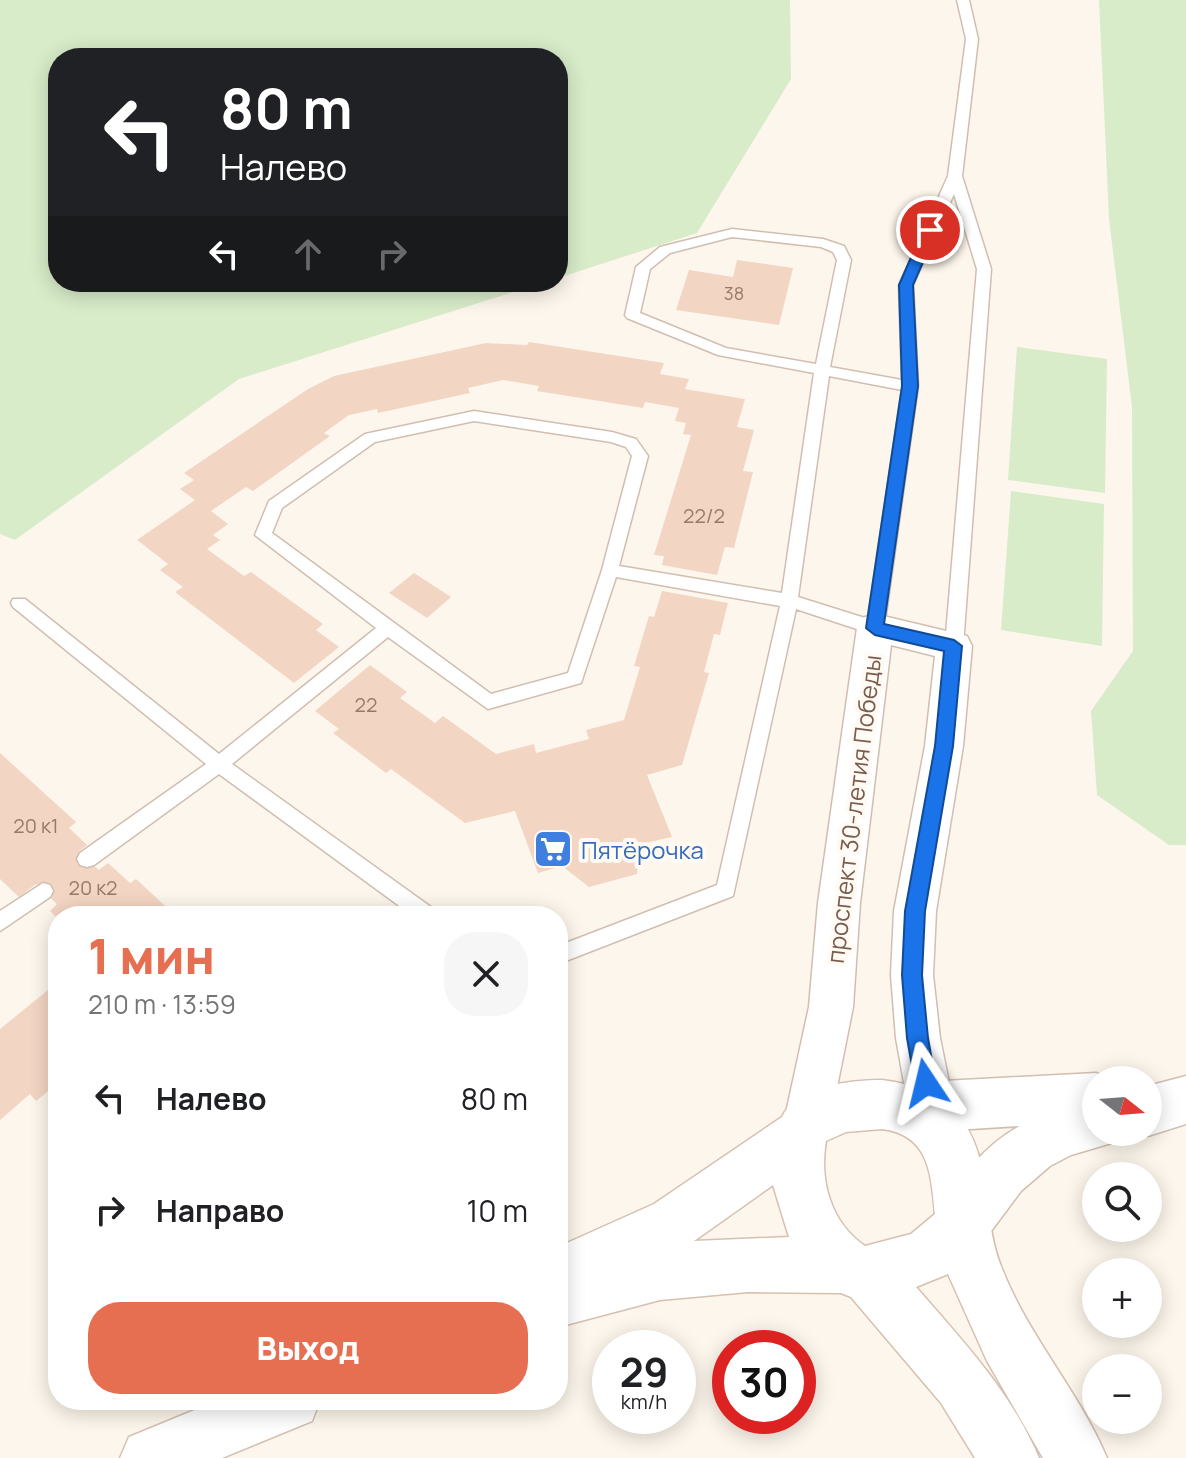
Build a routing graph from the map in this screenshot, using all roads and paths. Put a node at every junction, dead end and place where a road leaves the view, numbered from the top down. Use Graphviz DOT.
graph roads {
  1 [pos="963,0"];
  2 [pos="955,176"];
  3 [pos="822,370"];
  4 [pos="910,386"];
  5 [pos="610,570"];
  6 [pos="789,601"];
  7 [pos="19,603"];
  8 [pos="388,627"];
  9 [pos="875,628"];
  10 [pos="954,646"];
  11 [pos="219,764"];
  12 [pos="87,859"];
  13 [pos="43,891"];
  14 [pos="414,906"];
  15 [pos="0,922"];
  16 [pos="568,951"];
  17 [pos="1162,1096"];
  18 [pos="1186,1097"];
  19 [pos="1082,1098"];
  20 [pos="1162,1106"];
  21 [pos="924,1114"];
  22 [pos="1082,1127"];
  23 [pos="804,1128"];
  24 [pos="961,1227"];
  25 [pos="855,1270"];
  26 [pos="568,1273"];
  27 [pos="568,1296"];
  28 [pos="267,1410"];
  29 [pos="150,1458"];
  30 [pos="1009,1458"];
  31 [pos="1077,1458"];
  1 -- 2 [label="lane"];
  2 -- 4 [label="lane"];
  2 -- 10 [label="lane"];
  3 -- 3 [label="lane"];
  3 -- 4 [label="lane"];
  3 -- 6 [label="lane"];
  4 -- 9 [label="lane"];
  5 -- 6 [label="lane"];
  5 -- 8 [label="lane"];
  5 -- 8 [label="lane"];
  6 -- 9 [label="lane"];
  6 -- 16 [label="lane"];
  7 -- 11 [label="lane"];
  8 -- 11 [label="lane"];
  9 -- 10 [label="street, проспект 30-летия Победы"];
  9 -- 23 [label="street, проспект 30-летия Победы"];
  10 -- 21 [label="street"];
  11 -- 12 [label="lane"];
  11 -- 14 [label="lane"];
  13 -- 15 [label="lane"];
  17 -- 18 [label="main road"];
  18 -- 20 [label="main road"];
  19 -- 21 [label="main road"];
  21 -- 23 [label="main road"];
  21 -- 24 [label="main road"];
  22 -- 24 [label="main road"];
  23 -- 25 [label="main road"];
  23 -- 26 [label="main road"];
  24 -- 25 [label="main road"];
  24 -- 31 [label="main road"];
  25 -- 27 [label="main road"];
  25 -- 30 [label="main road"];
  28 -- 29 [label="main road"];
}
